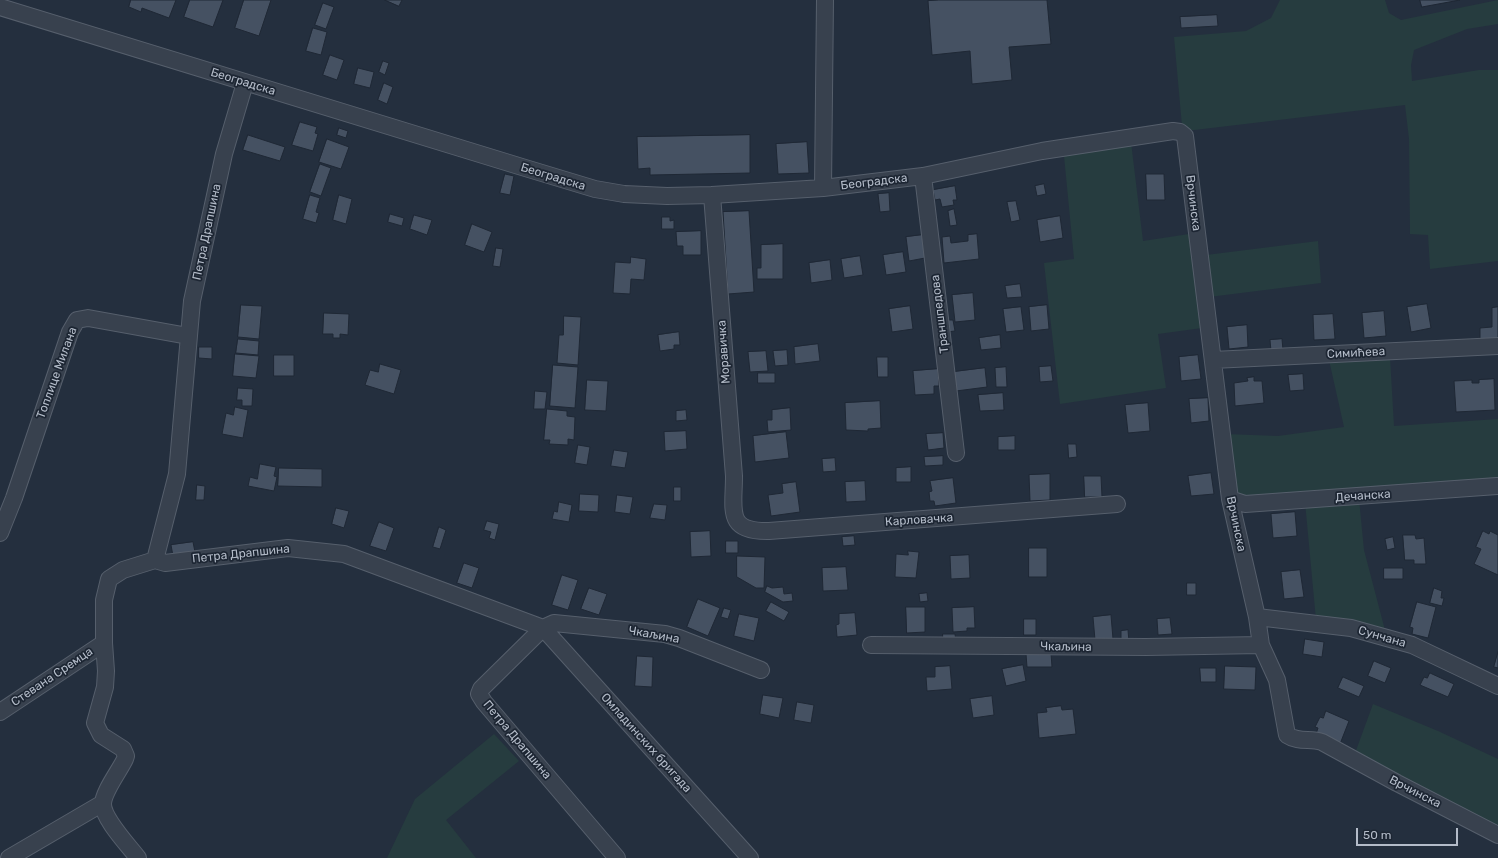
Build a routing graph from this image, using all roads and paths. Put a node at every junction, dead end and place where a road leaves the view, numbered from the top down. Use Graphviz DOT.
graph roads {
  1 [pos="825,0"];
  2 [pos="0,7"];
  3 [pos="245,83"];
  4 [pos="1125,137"];
  5 [pos="923,176"];
  6 [pos="823,188"];
  7 [pos="712,194"];
  8 [pos="188,336"];
  9 [pos="1498,346"];
  10 [pos="1213,360"];
  11 [pos="956,453"];
  12 [pos="1497,486"];
  13 [pos="1230,499"];
  14 [pos="1117,504"];
  15 [pos="734,510"];
  16 [pos="0,533"];
  17 [pos="155,560"];
  18 [pos="1257,617"];
  19 [pos="543,628"];
  20 [pos="104,643"];
  21 [pos="871,645"];
  22 [pos="1262,645"];
  23 [pos="761,670"];
  24 [pos="1498,686"];
  25 [pos="0,712"];
  26 [pos="103,803"];
  27 [pos="1498,835"];
  28 [pos="9,858"];
  29 [pos="138,858"];
  30 [pos="618,858"];
  31 [pos="750,858"];
  1 -- 6 [label="street"];
  2 -- 3 [label="street, Београдска"];
  3 -- 7 [label="street, Београдска"];
  3 -- 8 [label="street, Петра Драпшина"];
  4 -- 5 [label="street, Београдска"];
  4 -- 10 [label="street, Врчинска"];
  5 -- 6 [label="street, Београдска"];
  5 -- 11 [label="street, Траншпедова"];
  6 -- 7 [label="street, Београдска"];
  7 -- 15 [label="street, Моравичка"];
  8 -- 16 [label="street, Топлице Милана"];
  8 -- 17 [label="street, Петра Драпшина"];
  9 -- 10 [label="street, Симићева"];
  10 -- 13 [label="street, Врчинска"];
  12 -- 13 [label="street, Дечанска"];
  13 -- 18 [label="street, Врчинска"];
  14 -- 15 [label="street, Карловачка"];
  17 -- 19 [label="street, Петра Драпшина"];
  17 -- 20 [label="street, Стевана Сремца"];
  18 -- 22 [label="street, Врчинска"];
  18 -- 24 [label="street, Сунчана"];
  19 -- 23 [label="street, Чкаљина"];
  19 -- 30 [label="street, Петра Драпшина"];
  19 -- 31 [label="street, Омладинских бригада"];
  20 -- 25 [label="street, Стевана Сремца"];
  20 -- 26 [label="street, Стевана Сремца"];
  21 -- 22 [label="street, Чкаљина"];
  22 -- 27 [label="street, Врчинска"];
  26 -- 28 [label="street"];
  26 -- 29 [label="street"];
}
